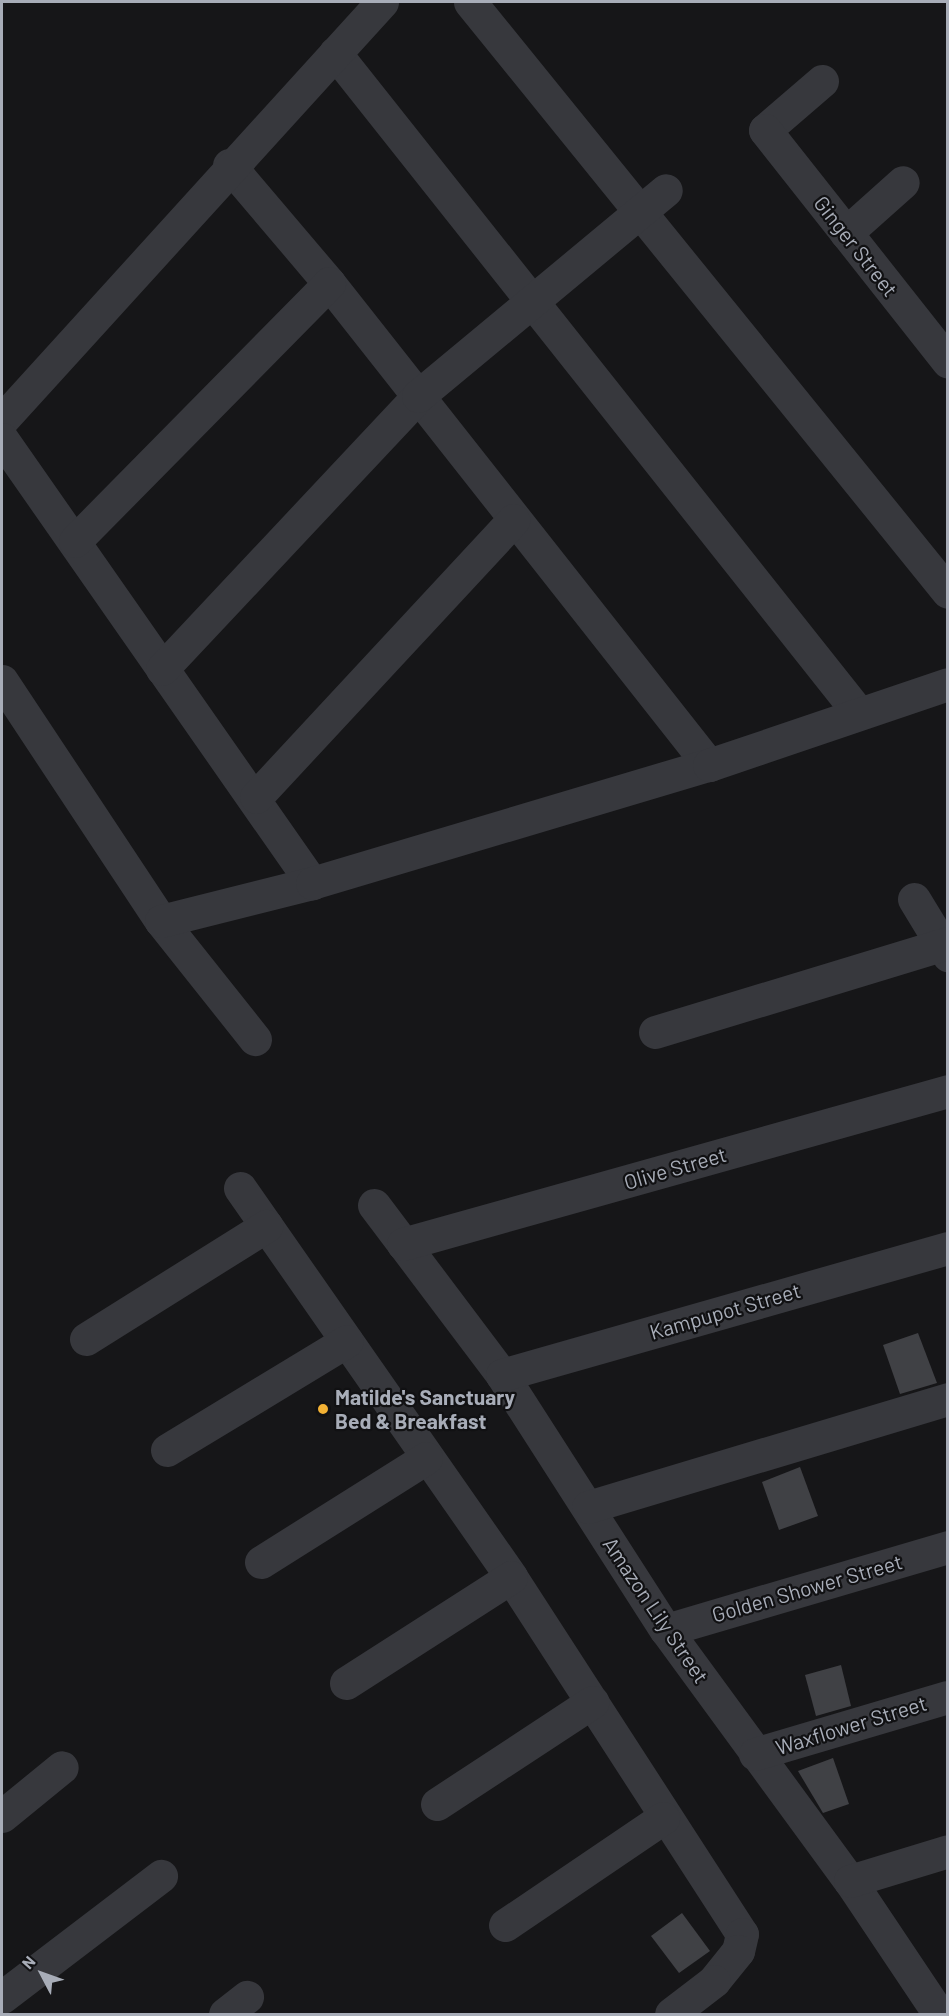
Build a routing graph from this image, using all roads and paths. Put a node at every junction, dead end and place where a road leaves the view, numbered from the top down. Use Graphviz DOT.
graph roads {
  1 [pos="382,2"];
  2 [pos="470,2"];
  3 [pos="334,53"];
  4 [pos="822,81"];
  5 [pos="229,165"];
  6 [pos="903,182"];
  7 [pos="666,190"];
  8 [pos="639,212"];
  9 [pos="846,233"];
  10 [pos="329,283"];
  11 [pos="527,301"];
  12 [pos="944,350"];
  13 [pos="418,396"];
  14 [pos="2,420"];
  15 [pos="2,439"];
  16 [pos="513,520"];
  17 [pos="75,541"];
  18 [pos="948,592"];
  19 [pos="162,669"];
  20 [pos="2,681"];
  21 [pos="948,684"];
  22 [pos="857,711"];
  23 [pos="709,765"];
  24 [pos="256,797"];
  25 [pos="312,883"];
  26 [pos="914,898"];
  27 [pos="161,921"];
  28 [pos="946,948"];
  29 [pos="655,1032"];
  30 [pos="255,1039"];
  31 [pos="948,1091"];
  32 [pos="240,1188"];
  33 [pos="374,1205"];
  34 [pos="266,1226"];
  35 [pos="403,1244"];
  36 [pos="948,1248"];
  37 [pos="86,1339"];
  38 [pos="347,1341"];
  39 [pos="502,1375"];
  40 [pos="948,1399"];
  41 [pos="167,1450"];
  42 [pos="426,1458"];
  43 [pos="588,1507"];
  44 [pos="948,1547"];
  45 [pos="261,1562"];
  46 [pos="511,1577"];
  47 [pos="666,1630"];
  48 [pos="346,1683"];
  49 [pos="948,1697"];
  50 [pos="592,1702"];
  51 [pos="755,1754"];
  52 [pos="62,1767"];
  53 [pos="437,1804"];
  54 [pos="2,1816"];
  55 [pos="663,1818"];
  56 [pos="948,1851"];
  57 [pos="160,1876"];
  58 [pos="850,1881"];
  59 [pos="505,1925"];
  60 [pos="2,1997"];
  61 [pos="937,2011"];
  62 [pos="671,2014"];
  1 -- 3 [label="street"];
  2 -- 8 [label="street"];
  3 -- 5 [label="street"];
  3 -- 11 [label="street"];
  4 -- 9 [label="street, Ginger Street"];
  5 -- 10 [label="street"];
  5 -- 14 [label="street"];
  6 -- 9 [label="street"];
  7 -- 8 [label="street"];
  8 -- 11 [label="street"];
  8 -- 18 [label="street"];
  9 -- 12 [label="street, Ginger Street"];
  10 -- 13 [label="street"];
  10 -- 17 [label="street"];
  11 -- 13 [label="street"];
  11 -- 22 [label="street"];
  13 -- 16 [label="street"];
  13 -- 19 [label="street"];
  15 -- 17 [label="street"];
  16 -- 23 [label="street"];
  16 -- 24 [label="street"];
  17 -- 19 [label="street"];
  19 -- 24 [label="street"];
  20 -- 27 [label="street"];
  21 -- 22 [label="street"];
  22 -- 23 [label="street"];
  23 -- 25 [label="street"];
  24 -- 25 [label="street"];
  25 -- 27 [label="street"];
  26 -- 28 [label="street"];
  27 -- 30 [label="street"];
  28 -- 29 [label="street"];
  31 -- 35 [label="street, Olive Street"];
  32 -- 34 [label="street"];
  33 -- 35 [label="street, Amazon Lily Street"];
  34 -- 37 [label="street"];
  34 -- 38 [label="street"];
  35 -- 39 [label="street, Amazon Lily Street"];
  36 -- 39 [label="street, Kampupot Street"];
  38 -- 41 [label="street"];
  38 -- 42 [label="street"];
  39 -- 43 [label="street, Amazon Lily Street"];
  40 -- 43 [label="street"];
  42 -- 45 [label="street"];
  42 -- 46 [label="street"];
  43 -- 47 [label="street, Amazon Lily Street"];
  44 -- 47 [label="street, Golden Shower Street"];
  46 -- 48 [label="street"];
  46 -- 50 [label="street"];
  47 -- 51 [label="street, Amazon Lily Street"];
  49 -- 51 [label="street, Waxflower Street"];
  50 -- 53 [label="street"];
  50 -- 55 [label="street"];
  51 -- 58 [label="street, Amazon Lily Street"];
  52 -- 54 [label="street"];
  55 -- 59 [label="street"];
  55 -- 62 [label="street"];
  56 -- 58 [label="street"];
  57 -- 60 [label="street"];
  58 -- 61 [label="street, Amazon Lily Street"];
}
